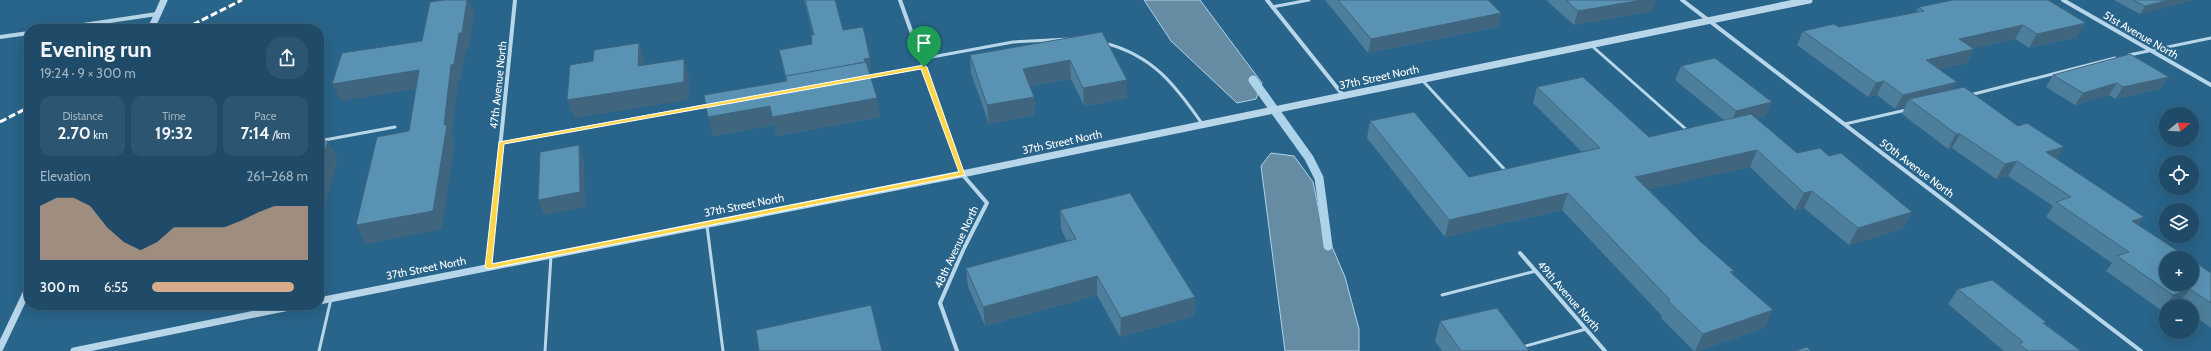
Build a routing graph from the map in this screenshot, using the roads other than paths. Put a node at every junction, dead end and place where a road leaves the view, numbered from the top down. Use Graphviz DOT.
graph roads {
  1 [pos="164,0"];
  2 [pos="516,0"];
  3 [pos="900,0"];
  4 [pos="1267,0"];
  5 [pos="1309,0"];
  6 [pos="1682,0"];
  7 [pos="1809,0"];
  8 [pos="2063,0"];
  9 [pos="1272,7"];
  10 [pos="158,14"];
  11 [pos="1708,20"];
  12 [pos="90,24"];
  13 [pos="153,24"];
  14 [pos="24,34"];
  15 [pos="0,37"];
  16 [pos="2211,38"];
  17 [pos="1073,39"];
  18 [pos="1101,42"];
  19 [pos="1591,44"];
  20 [pos="2152,51"];
  21 [pos="921,59"];
  22 [pos="924,67"];
  23 [pos="861,78"];
  24 [pos="1422,79"];
  25 [pos="2211,85"];
  26 [pos="1343,96"];
  27 [pos="1962,97"];
  28 [pos="712,105"];
  29 [pos="1911,109"];
  30 [pos="1845,124"];
  31 [pos="1203,125"];
  32 [pos="395,127"];
  33 [pos="1694,136"];
  34 [pos="324,140"];
  35 [pos="501,143"];
  36 [pos="962,174"];
  37 [pos="1511,177"];
  38 [pos="707,224"];
  39 [pos="551,254"];
  40 [pos="1520,254"];
  41 [pos="488,267"];
  42 [pos="1536,271"];
  43 [pos="1442,295"];
  44 [pos="24,298"];
  45 [pos="331,298"];
  46 [pos="324,300"];
  47 [pos="275,310"];
  48 [pos="1586,329"];
  49 [pos="1521,347"];
  50 [pos="0,348"];
  51 [pos="74,351"];
  52 [pos="319,351"];
  53 [pos="545,351"];
  54 [pos="723,351"];
  55 [pos="957,351"];
  56 [pos="1605,351"];
  57 [pos="2141,351"];
  1 -- 10 [label="street"];
  2 -- 35 [label="street, 47th Avenue North"];
  3 -- 21 [label="street, 48th Avenue North"];
  4 -- 9 [label="street"];
  5 -- 9 [label="lane"];
  6 -- 11 [label="street, 50th Avenue North"];
  7 -- 11 [label="street, 37th Street North"];
  8 -- 20 [label="street, 51st Avenue North"];
  9 -- 26 [label="street"];
  10 -- 12 [label="street"];
  10 -- 13 [label="street"];
  11 -- 19 [label="street, 37th Street North"];
  11 -- 30 [label="street, 50th Avenue North"];
  14 -- 15 [label="street"];
  16 -- 20 [label="lane"];
  17 -- 21 [label="lane"];
  18 -- 31 [label="lane"];
  19 -- 24 [label="street, 37th Street North"];
  19 -- 33 [label="lane"];
  20 -- 25 [label="street, 51st Avenue North"];
  20 -- 27 [label="lane"];
  21 -- 22 [label="street, 48th Avenue North"];
  22 -- 23 [label="lane"];
  22 -- 36 [label="street, 48th Avenue North"];
  24 -- 26 [label="street, 37th Street North"];
  24 -- 37 [label="lane"];
  26 -- 31 [label="street, 37th Street North"];
  28 -- 35 [label="lane"];
  29 -- 30 [label="lane"];
  30 -- 57 [label="street, 50th Avenue North"];
  31 -- 36 [label="street, 37th Street North"];
  32 -- 34 [label="lane"];
  35 -- 41 [label="street, 47th Avenue North"];
  36 -- 38 [label="street, 37th Street North"];
  36 -- 55 [label="street, 48th Avenue North"];
  38 -- 39 [label="street, 37th Street North"];
  38 -- 54 [label="lane"];
  39 -- 41 [label="street, 37th Street North"];
  39 -- 53 [label="lane"];
  40 -- 42 [label="street, 49th Avenue North"];
  41 -- 45 [label="street, 37th Street North"];
  42 -- 43 [label="lane"];
  42 -- 48 [label="street, 49th Avenue North"];
  44 -- 50 [label="street"];
  45 -- 46 [label="street, 37th Street North"];
  45 -- 52 [label="lane"];
  47 -- 51 [label="street"];
  48 -- 49 [label="lane"];
  48 -- 56 [label="street, 49th Avenue North"];
}
